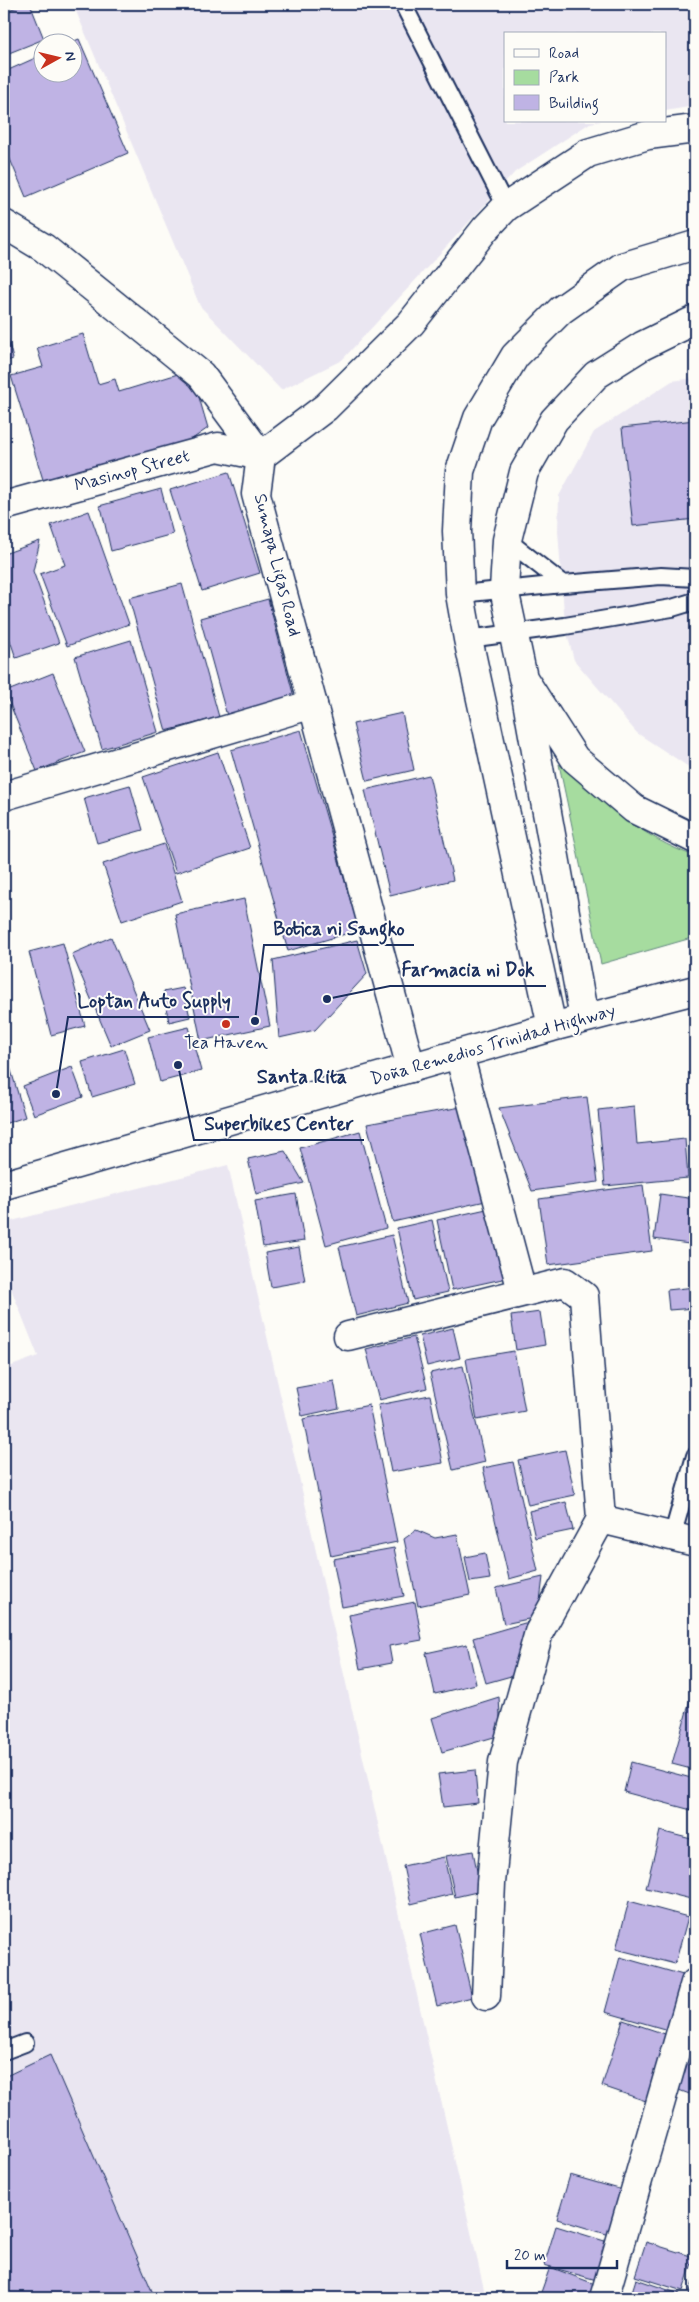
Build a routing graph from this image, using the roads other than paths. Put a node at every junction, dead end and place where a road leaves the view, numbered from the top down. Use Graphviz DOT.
graph roads {
  1 [pos="402,4"];
  2 [pos="695,129"];
  3 [pos="506,207"];
  4 [pos="4,224"];
  5 [pos="695,245"];
  6 [pos="695,320"];
  7 [pos="261,456"];
  8 [pos="4,506"];
  9 [pos="507,540"];
  10 [pos="695,578"];
  11 [pos="563,584"];
  12 [pos="504,589"];
  13 [pos="460,594"];
  14 [pos="695,601"];
  15 [pos="513,633"];
  16 [pos="468,639"];
  17 [pos="523,678"];
  18 [pos="313,704"];
  19 [pos="4,796"];
  20 [pos="695,839"];
  21 [pos="695,990"];
  22 [pos="584,1018"];
  23 [pos="552,1027"];
  24 [pos="459,1054"];
  25 [pos="411,1068"];
  26 [pos="4,1185"];
  27 [pos="522,1291"];
  28 [pos="348,1336"];
  29 [pos="695,1456"];
  30 [pos="601,1518"];
  31 [pos="684,1540"];
  32 [pos="695,1983"];
  33 [pos="486,1996"];
  34 [pos="25,2043"];
  35 [pos="4,2051"];
  36 [pos="604,2298"];
  1 -- 3 [label="lane"];
  2 -- 3 [label="main road"];
  3 -- 7 [label="main road"];
  4 -- 7 [label="main road"];
  5 -- 13 [label="main road"];
  6 -- 9 [label="main road"];
  7 -- 8 [label="main road, Masinop Street"];
  7 -- 18 [label="main road, Sumapa Ligas Road"];
  9 -- 11 [label="lane"];
  9 -- 12 [label="main road"];
  10 -- 11 [label="lane"];
  11 -- 12 [label="lane"];
  12 -- 13 [label="lane"];
  12 -- 15 [label="main road"];
  13 -- 16 [label="main road"];
  14 -- 15 [label="lane"];
  15 -- 16 [label="lane"];
  15 -- 17 [label="main road"];
  16 -- 23 [label="main road"];
  17 -- 20 [label="main road"];
  17 -- 22 [label="main road"];
  18 -- 19 [label="main road"];
  18 -- 25 [label="main road, Sumapa Ligas Road"];
  21 -- 22 [label="main road, Doña Remedios Trinidad Highway"];
  22 -- 23 [label="main road, Doña Remedios Trinidad Highway"];
  23 -- 24 [label="main road, Doña Remedios Trinidad Highway"];
  24 -- 25 [label="main road, Doña Remedios Trinidad Highway"];
  24 -- 27 [label="main road"];
  25 -- 26 [label="main road, Doña Remedios Trinidad Highway"];
  27 -- 28 [label="main road"];
  27 -- 30 [label="main road"];
  29 -- 31 [label="lane"];
  30 -- 31 [label="main road"];
  30 -- 33 [label="main road"];
  32 -- 36 [label="main road"];
  34 -- 35 [label="lane"];
}
